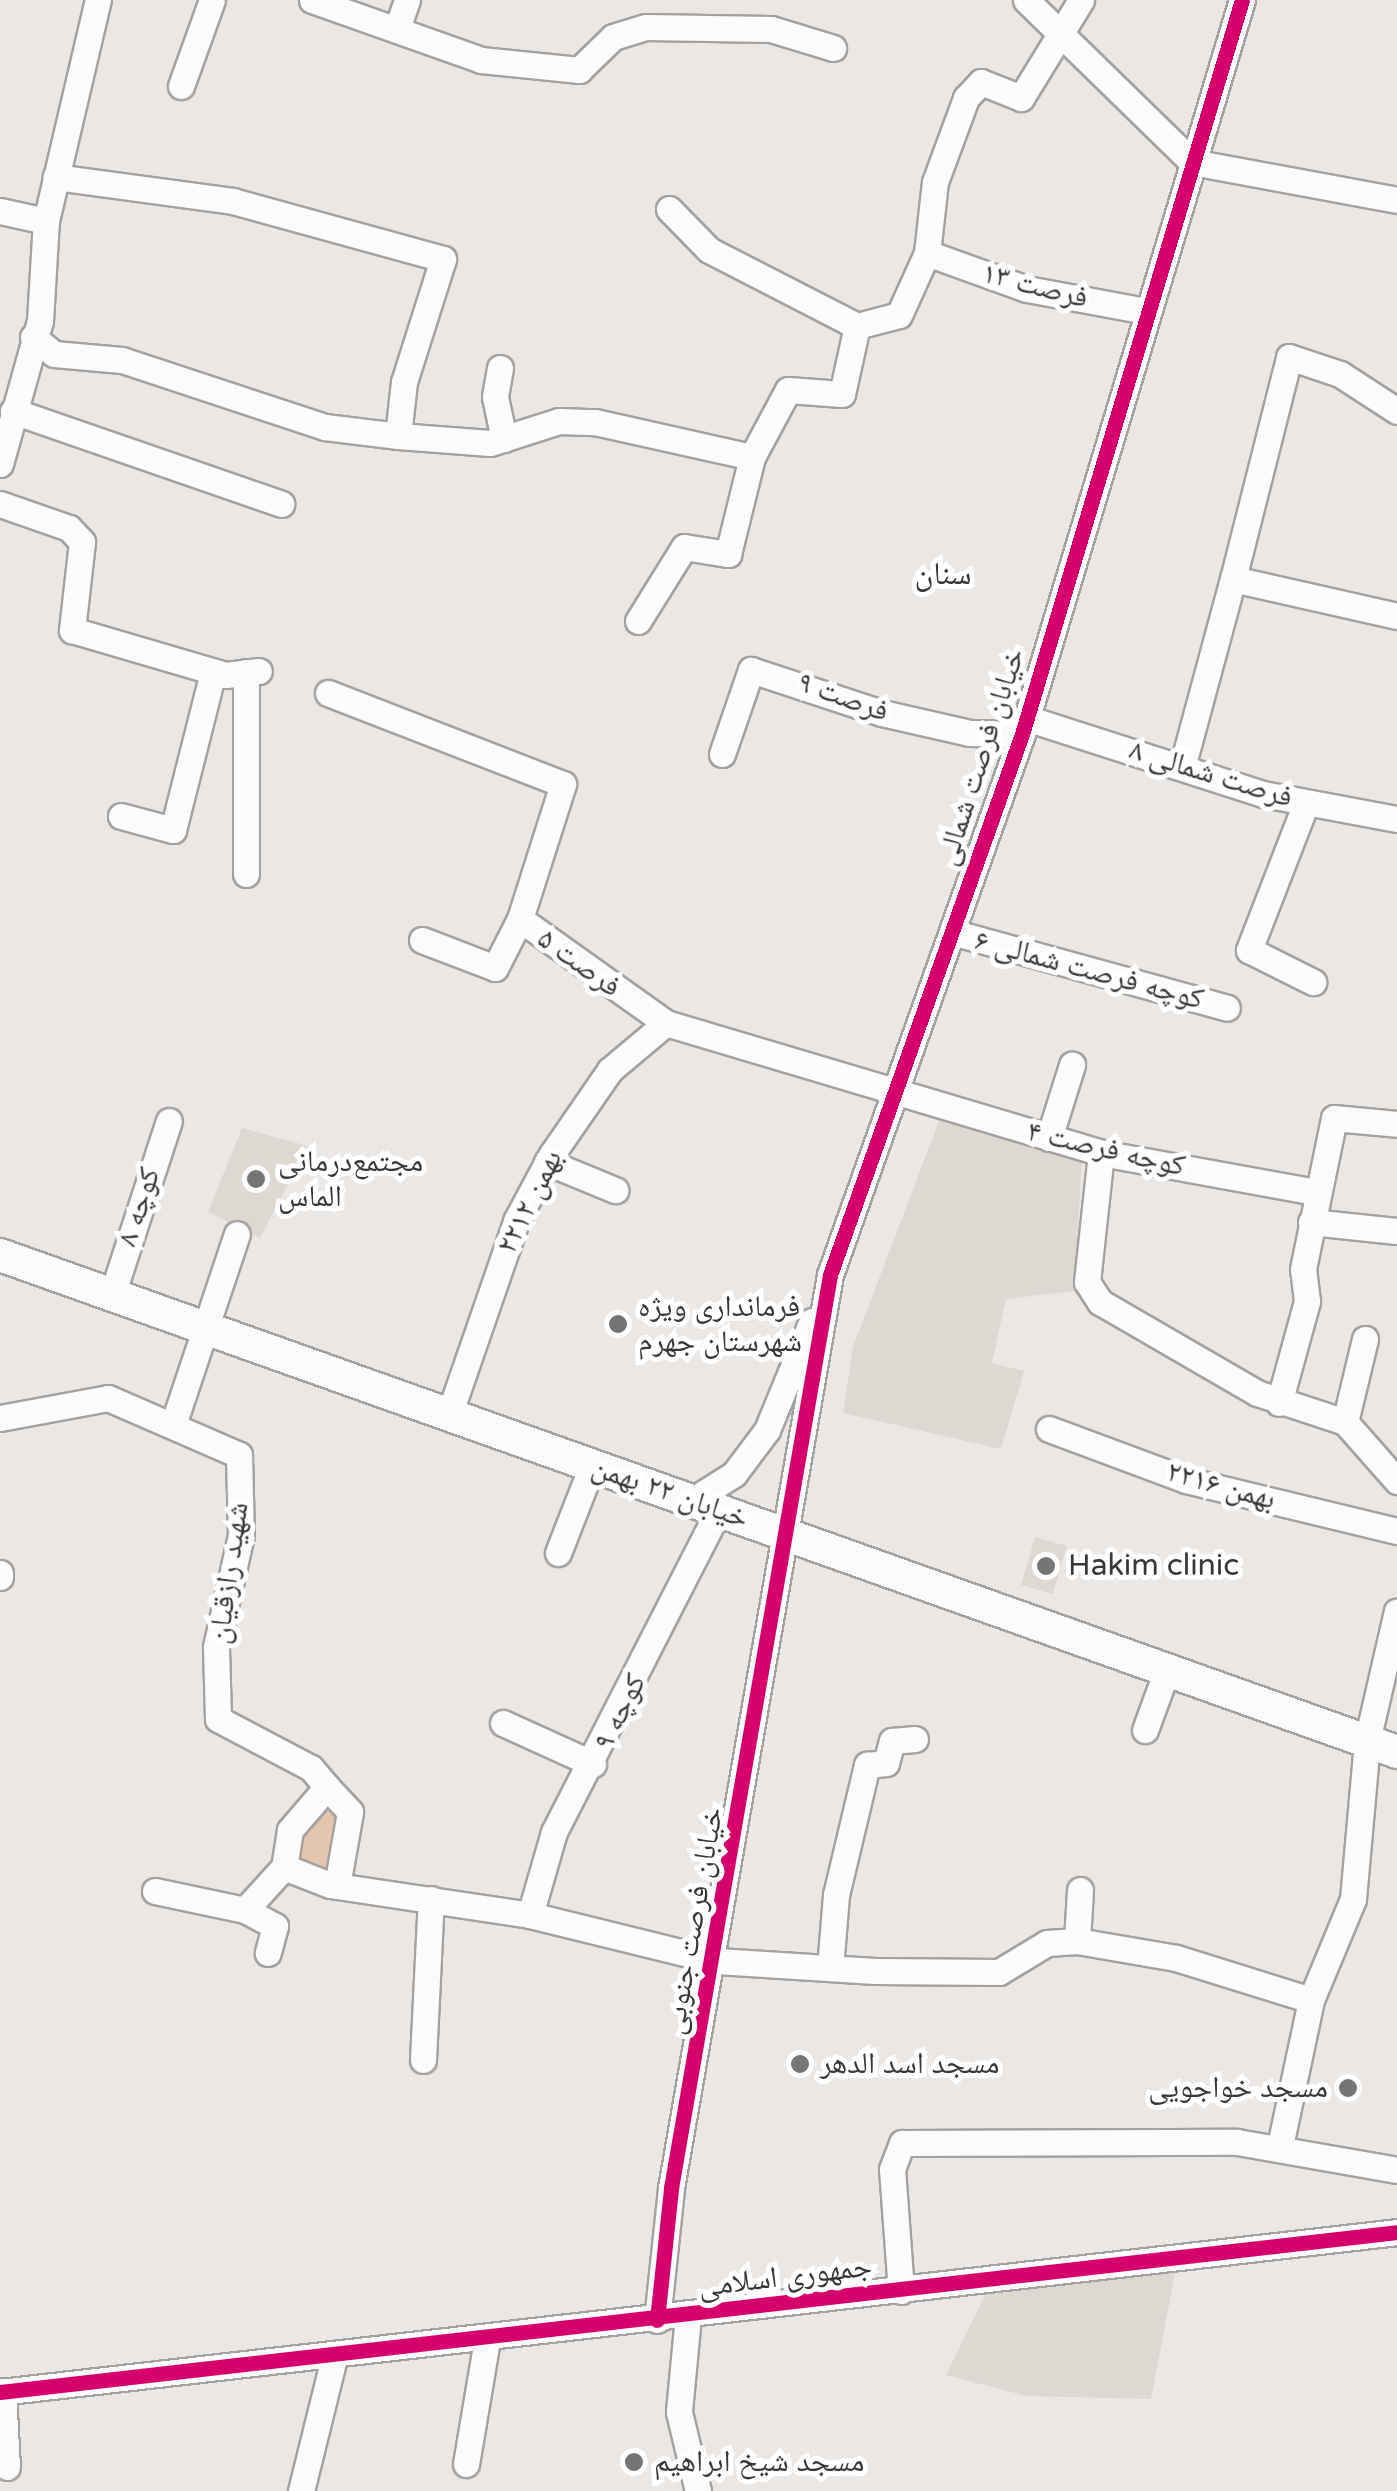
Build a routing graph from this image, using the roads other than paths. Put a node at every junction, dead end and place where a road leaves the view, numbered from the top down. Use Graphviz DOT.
graph roads {
  1 [pos="98,0"];
  2 [pos="212,0"];
  3 [pos="312,0"];
  4 [pos="407,0"];
  5 [pos="1026,0"];
  6 [pos="1082,0"];
  7 [pos="1242,0"];
  8 [pos="346,5"];
  9 [pos="398,26"];
  10 [pos="1065,38"];
  11 [pos="833,48"];
  12 [pos="181,86"];
  13 [pos="1192,162"];
  14 [pos="56,177"];
  15 [pos="1397,200"];
  16 [pos="668,208"];
  17 [pos="0,211"];
  18 [pos="46,221"];
  19 [pos="927,252"];
  20 [pos="1146,311"];
  21 [pos="857,326"];
  22 [pos="34,337"];
  23 [pos="500,368"];
  24 [pos="13,411"];
  25 [pos="1397,411"];
  26 [pos="398,436"];
  27 [pos="504,439"];
  28 [pos="752,457"];
  29 [pos="0,464"];
  30 [pos="0,504"];
  31 [pos="282,504"];
  32 [pos="1233,579"];
  33 [pos="1397,616"];
  34 [pos="638,622"];
  35 [pos="213,672"];
  36 [pos="328,693"];
  37 [pos="1024,726"];
  38 [pos="722,754"];
  39 [pos="1183,764"];
  40 [pos="1306,803"];
  41 [pos="121,816"];
  42 [pos="1397,818"];
  43 [pos="246,874"];
  44 [pos="520,919"];
  45 [pos="952,932"];
  46 [pos="422,940"];
  47 [pos="1313,982"];
  48 [pos="1227,1008"];
  49 [pos="666,1023"];
  50 [pos="1072,1066"];
  51 [pos="901,1086"];
  52 [pos="169,1121"];
  53 [pos="1397,1124"];
  54 [pos="1049,1138"];
  55 [pos="1102,1153"];
  56 [pos="547,1162"];
  57 [pos="615,1190"];
  58 [pos="1316,1192"];
  59 [pos="1311,1222"];
  60 [pos="1397,1231"];
  61 [pos="237,1234"];
  62 [pos="0,1255"];
  63 [pos="830,1275"];
  64 [pos="112,1295"];
  65 [pos="202,1334"];
  66 [pos="1365,1338"];
  67 [pos="1279,1403"];
  68 [pos="449,1415"];
  69 [pos="0,1418"];
  70 [pos="174,1422"];
  71 [pos="1346,1422"];
  72 [pos="1049,1429"];
  73 [pos="592,1466"];
  74 [pos="1397,1481"];
  75 [pos="705,1506"];
  76 [pos="1397,1531"];
  77 [pos="787,1532"];
  78 [pos="558,1552"];
  79 [pos="1397,1611"];
  80 [pos="1167,1670"];
  81 [pos="502,1724"];
  82 [pos="1145,1730"];
  83 [pos="916,1740"];
  84 [pos="1382,1746"];
  85 [pos="593,1764"];
  86 [pos="327,1786"];
  87 [pos="284,1867"];
  88 [pos="338,1886"];
  89 [pos="1080,1890"];
  90 [pos="155,1892"];
  91 [pos="431,1900"];
  92 [pos="245,1910"];
  93 [pos="530,1915"];
  94 [pos="1076,1941"];
  95 [pos="268,1954"];
  96 [pos="716,1961"];
  97 [pos="830,1968"];
  98 [pos="1311,2000"];
  99 [pos="423,2060"];
  100 [pos="1280,2146"];
  101 [pos="1397,2170"];
  102 [pos="1397,2232"];
  103 [pos="901,2291"];
  104 [pos="688,2316"];
  105 [pos="656,2320"];
  106 [pos="487,2340"];
  107 [pos="334,2358"];
  108 [pos="1,2392"];
  109 [pos="466,2464"];
  110 [pos="7,2467"];
  111 [pos="301,2491"];
  112 [pos="698,2491"];
  1 -- 14 [label="street"];
  2 -- 12 [label="street"];
  3 -- 8 [label="street"];
  4 -- 9 [label="street"];
  5 -- 10 [label="street"];
  6 -- 10 [label="street"];
  7 -- 13 [label="street, خیابان فرصت شمالی"];
  8 -- 9 [label="street"];
  9 -- 11 [label="street"];
  10 -- 13 [label="street"];
  10 -- 19 [label="street"];
  13 -- 15 [label="street"];
  13 -- 20 [label="street, خیابان فرصت شمالی"];
  14 -- 18 [label="street"];
  14 -- 26 [label="street"];
  16 -- 21 [label="street"];
  17 -- 18 [label="street"];
  18 -- 22 [label="street"];
  19 -- 20 [label="street, فرصت ۱۳"];
  19 -- 21 [label="street"];
  20 -- 37 [label="street, خیابان فرصت شمالی"];
  21 -- 28 [label="street"];
  22 -- 24 [label="street"];
  22 -- 26 [label="street"];
  23 -- 27 [label="street"];
  24 -- 29 [label="street"];
  24 -- 31 [label="street"];
  25 -- 32 [label="street"];
  26 -- 27 [label="street"];
  27 -- 28 [label="street"];
  28 -- 34 [label="street"];
  30 -- 35 [label="street"];
  32 -- 33 [label="street"];
  32 -- 39 [label="street"];
  35 -- 41 [label="street"];
  35 -- 43 [label="street"];
  36 -- 44 [label="street, فرصت ۵"];
  37 -- 38 [label="street, فرصت ۹"];
  37 -- 39 [label="street, فرصت شمالی ۸"];
  37 -- 45 [label="street, خیابان فرصت شمالی"];
  39 -- 40 [label="street, فرصت شمالی ۸"];
  40 -- 42 [label="street, فرصت شمالی ۸"];
  40 -- 47 [label="street"];
  44 -- 46 [label="street"];
  44 -- 49 [label="street, فرصت ۵"];
  45 -- 48 [label="street, کوچه فرصت شمالی ۶"];
  45 -- 51 [label="street, خیابان فرصت شمالی"];
  49 -- 51 [label="street, فرصت ۵"];
  49 -- 56 [label="street, ۲۲بهمن ۱۲"];
  50 -- 54 [label="street"];
  51 -- 54 [label="street, کوچه فرصت ۴"];
  51 -- 63 [label="street, خیابان فرصت شمالی"];
  52 -- 64 [label="street, کوچه ۸"];
  53 -- 58 [label="street"];
  54 -- 55 [label="street, کوچه فرصت ۴"];
  55 -- 58 [label="street, کوچه فرصت ۴"];
  55 -- 67 [label="street"];
  56 -- 57 [label="street"];
  56 -- 68 [label="street, ۲۲بهمن ۱۲"];
  58 -- 59 [label="street"];
  59 -- 60 [label="street"];
  59 -- 67 [label="street"];
  61 -- 65 [label="street"];
  62 -- 64 [label="main road, خیابان ۲۲ بهمن"];
  63 -- 75 [label="street"];
  63 -- 77 [label="street, خیابان فرصت شمالی"];
  64 -- 65 [label="main road, خیابان ۲۲ بهمن"];
  65 -- 68 [label="main road, خیابان ۲۲ بهمن"];
  65 -- 70 [label="street"];
  66 -- 71 [label="street"];
  67 -- 71 [label="street"];
  68 -- 73 [label="main road, خیابان ۲۲ بهمن"];
  69 -- 70 [label="street, شهید رازقیان"];
  70 -- 86 [label="street, شهید رازقیان"];
  71 -- 74 [label="street"];
  72 -- 76 [label="street, ۲۲بهمن ۱۶"];
  73 -- 75 [label="main road, خیابان ۲۲ بهمن"];
  73 -- 78 [label="street"];
  75 -- 77 [label="main road, خیابان ۲۲ بهمن"];
  75 -- 85 [label="street, کوچه ۹"];
  77 -- 80 [label="main road, خیابان ۲۲ بهمن"];
  77 -- 96 [label="street, خیابان فرصت جنوبی"];
  79 -- 84 [label="street"];
  80 -- 82 [label="street"];
  80 -- 84 [label="main road, خیابان ۲۲ بهمن"];
  81 -- 85 [label="street"];
  83 -- 97 [label="street"];
  84 -- 98 [label="street"];
  85 -- 93 [label="street, کوچه ۹"];
  86 -- 87 [label="street"];
  86 -- 88 [label="street"];
  87 -- 88 [label="street"];
  87 -- 92 [label="street"];
  88 -- 91 [label="street"];
  89 -- 94 [label="street"];
  90 -- 92 [label="street"];
  91 -- 93 [label="street"];
  91 -- 99 [label="street"];
  92 -- 95 [label="street"];
  93 -- 96 [label="street"];
  94 -- 97 [label="street"];
  94 -- 98 [label="street"];
  96 -- 97 [label="street"];
  96 -- 105 [label="street, خیابان فرصت جنوبی"];
  98 -- 100 [label="street"];
  100 -- 101 [label="street"];
  100 -- 103 [label="street"];
  102 -- 103 [label="street, جمهوری اسلامی"];
  103 -- 104 [label="street, جمهوری اسلامی"];
  104 -- 105 [label="street, جمهوری اسلامی"];
  104 -- 112 [label="street"];
  105 -- 106 [label="street, جمهوری اسلامی"];
  106 -- 107 [label="street, جمهوری اسلامی"];
  106 -- 109 [label="street"];
  107 -- 108 [label="street, جمهوری اسلامی"];
  107 -- 111 [label="street"];
  108 -- 110 [label="street"];
}
